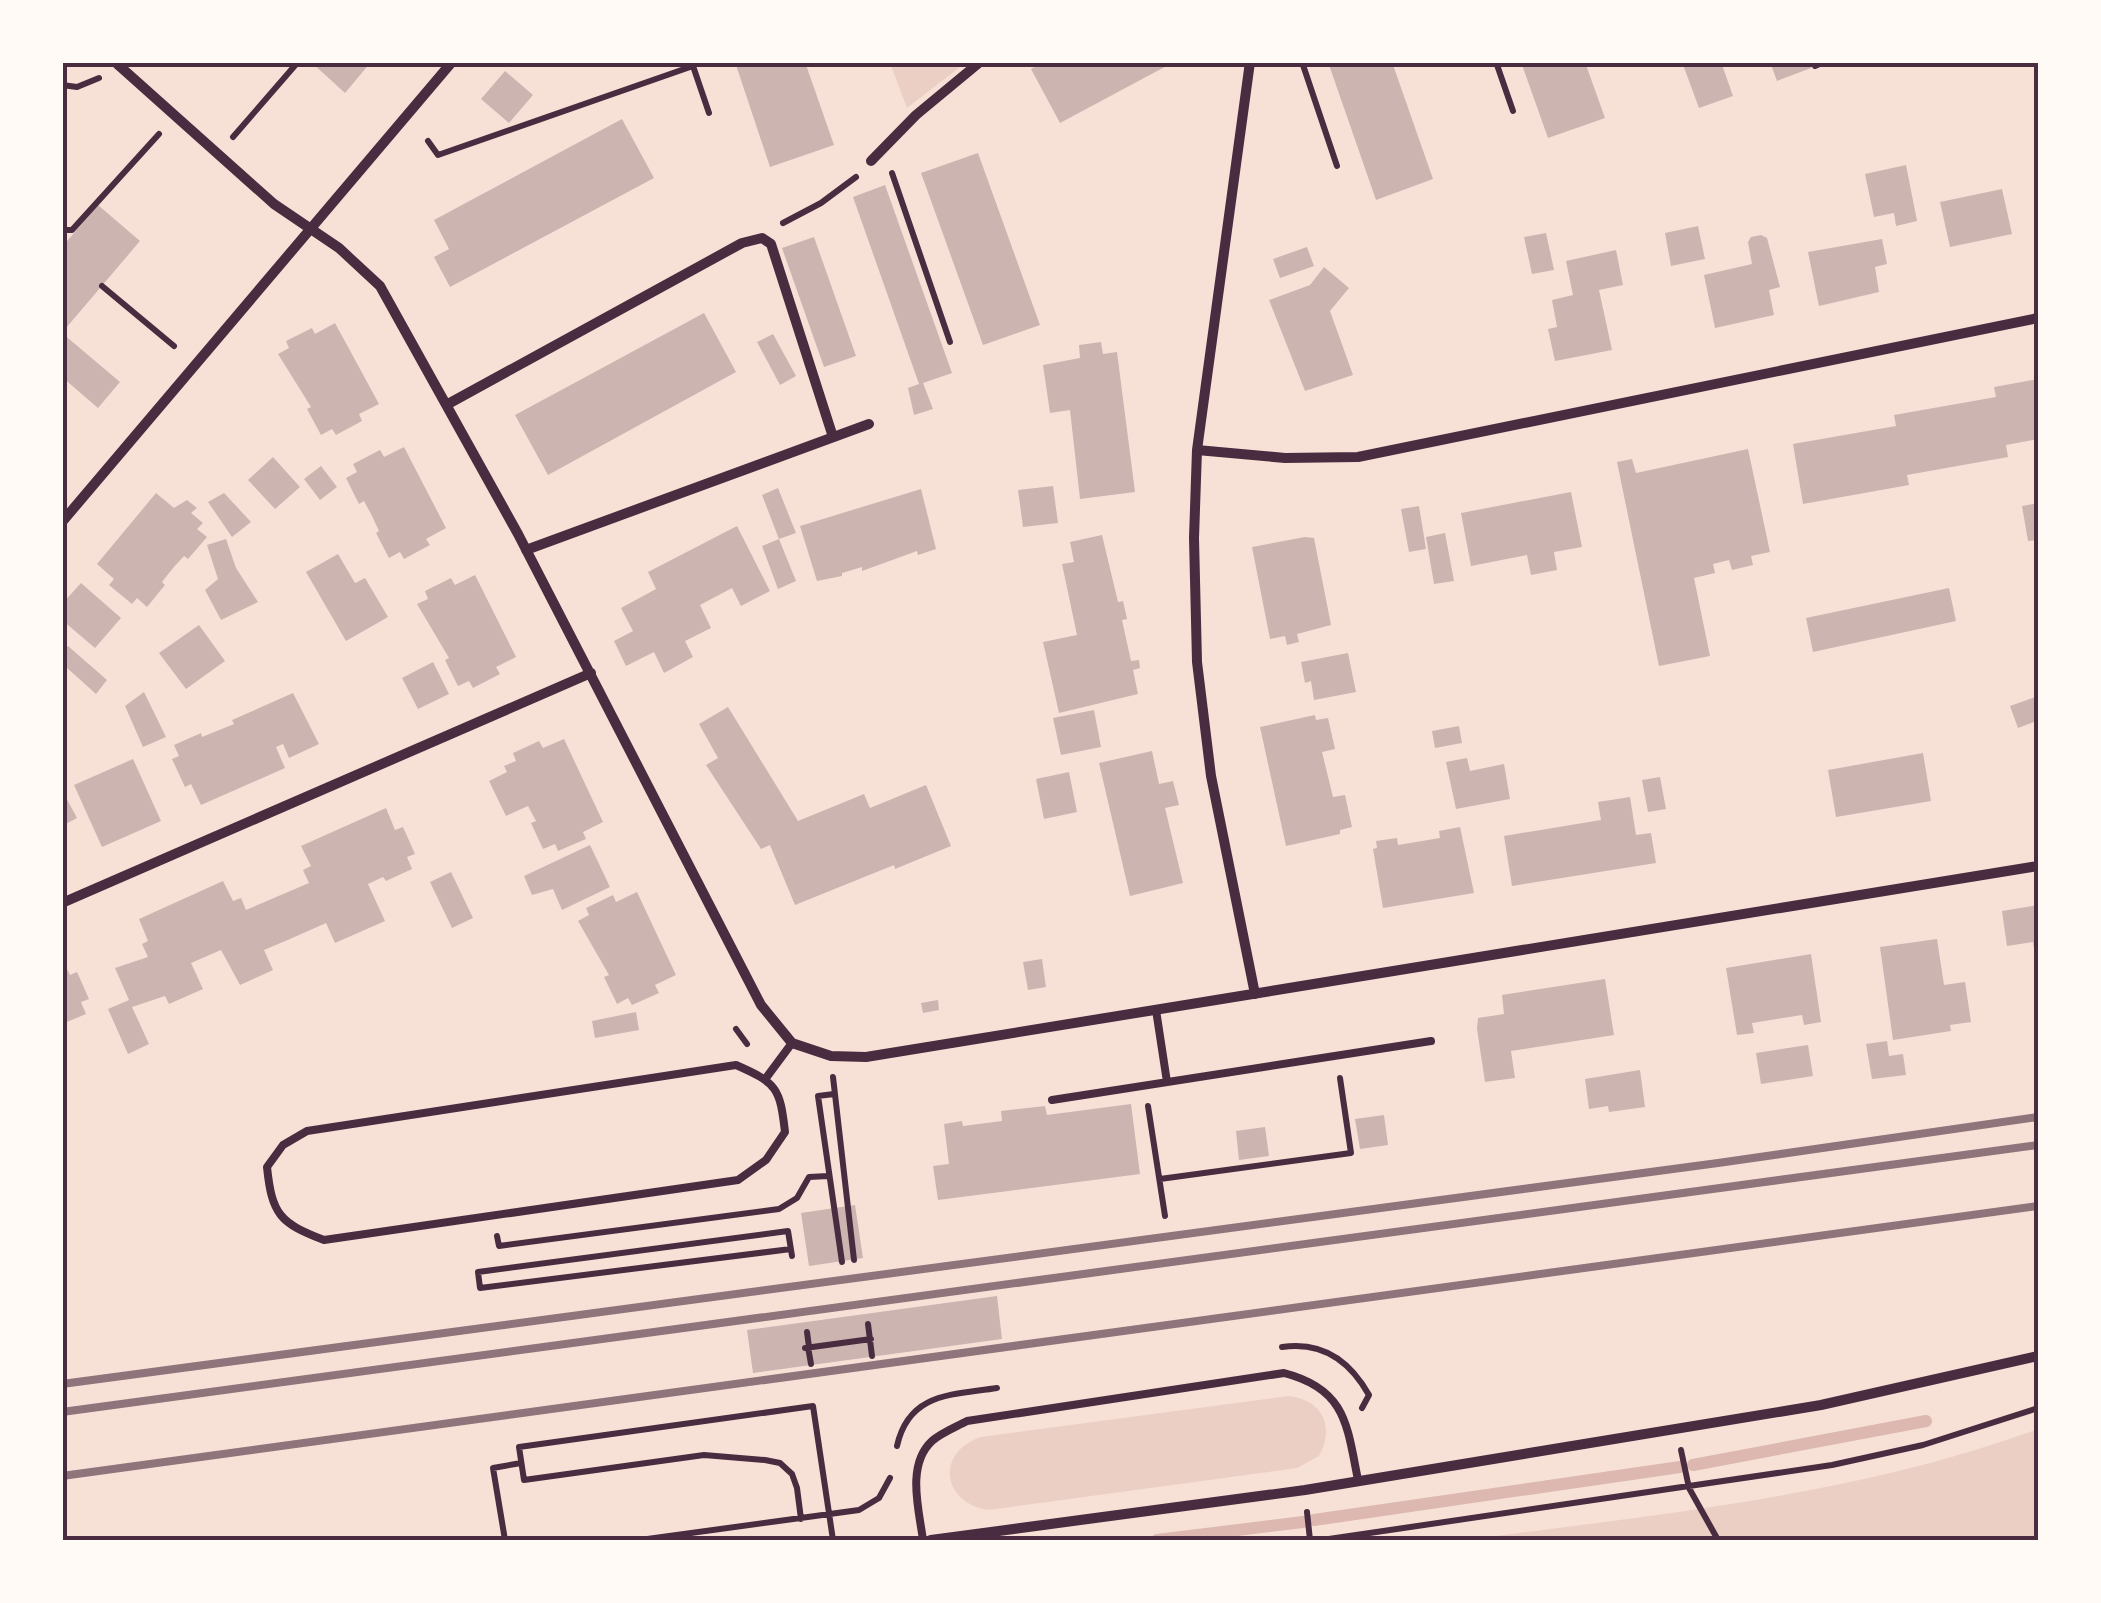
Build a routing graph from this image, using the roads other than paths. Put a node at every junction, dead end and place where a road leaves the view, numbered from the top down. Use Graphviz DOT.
graph roads {
  1 [pos="115,62"];
  2 [pos="452,62"];
  3 [pos="980,62"];
  4 [pos="1250,62"];
  5 [pos="871,161"];
  6 [pos="312,228"];
  7 [pos="2038,318"];
  8 [pos="448,404"];
  9 [pos="869,424"];
  10 [pos="833,437"];
  11 [pos="1197,450"];
  12 [pos="62,522"];
  13 [pos="526,550"];
  14 [pos="591,672"];
  15 [pos="2038,866"];
  16 [pos="62,904"];
  17 [pos="1255,994"];
  18 [pos="1156,1010"];
  19 [pos="1431,1042"];
  20 [pos="792,1043"];
  21 [pos="766,1078"];
  22 [pos="1167,1082"];
  23 [pos="1052,1100"];
  24 [pos="2038,1356"];
  25 [pos="1358,1480"];
  26 [pos="1034,1526"];
  27 [pos="922,1540"];
  28 [pos="931,1540"];
  29 [pos="1034,1540"];
  1 -- 6 [label="street"];
  2 -- 6 [label="street"];
  3 -- 5 [label="street"];
  4 -- 11 [label="street"];
  6 -- 8 [label="street"];
  6 -- 12 [label="street"];
  7 -- 11 [label="street"];
  8 -- 10 [label="street"];
  8 -- 13 [label="street"];
  9 -- 10 [label="street"];
  10 -- 13 [label="street"];
  11 -- 17 [label="street"];
  13 -- 14 [label="street"];
  14 -- 16 [label="street"];
  14 -- 20 [label="street"];
  15 -- 17 [label="street"];
  17 -- 18 [label="street"];
  18 -- 20 [label="street"];
  18 -- 22 [label="lane"];
  19 -- 22 [label="lane"];
  20 -- 21 [label="lane"];
  21 -- 21 [label="lane"];
  22 -- 23 [label="lane"];
  24 -- 25 [label="street"];
  25 -- 26 [label="street"];
  25 -- 27 [label="lane"];
  26 -- 28 [label="street"];
  26 -- 29 [label="lane"];
}
